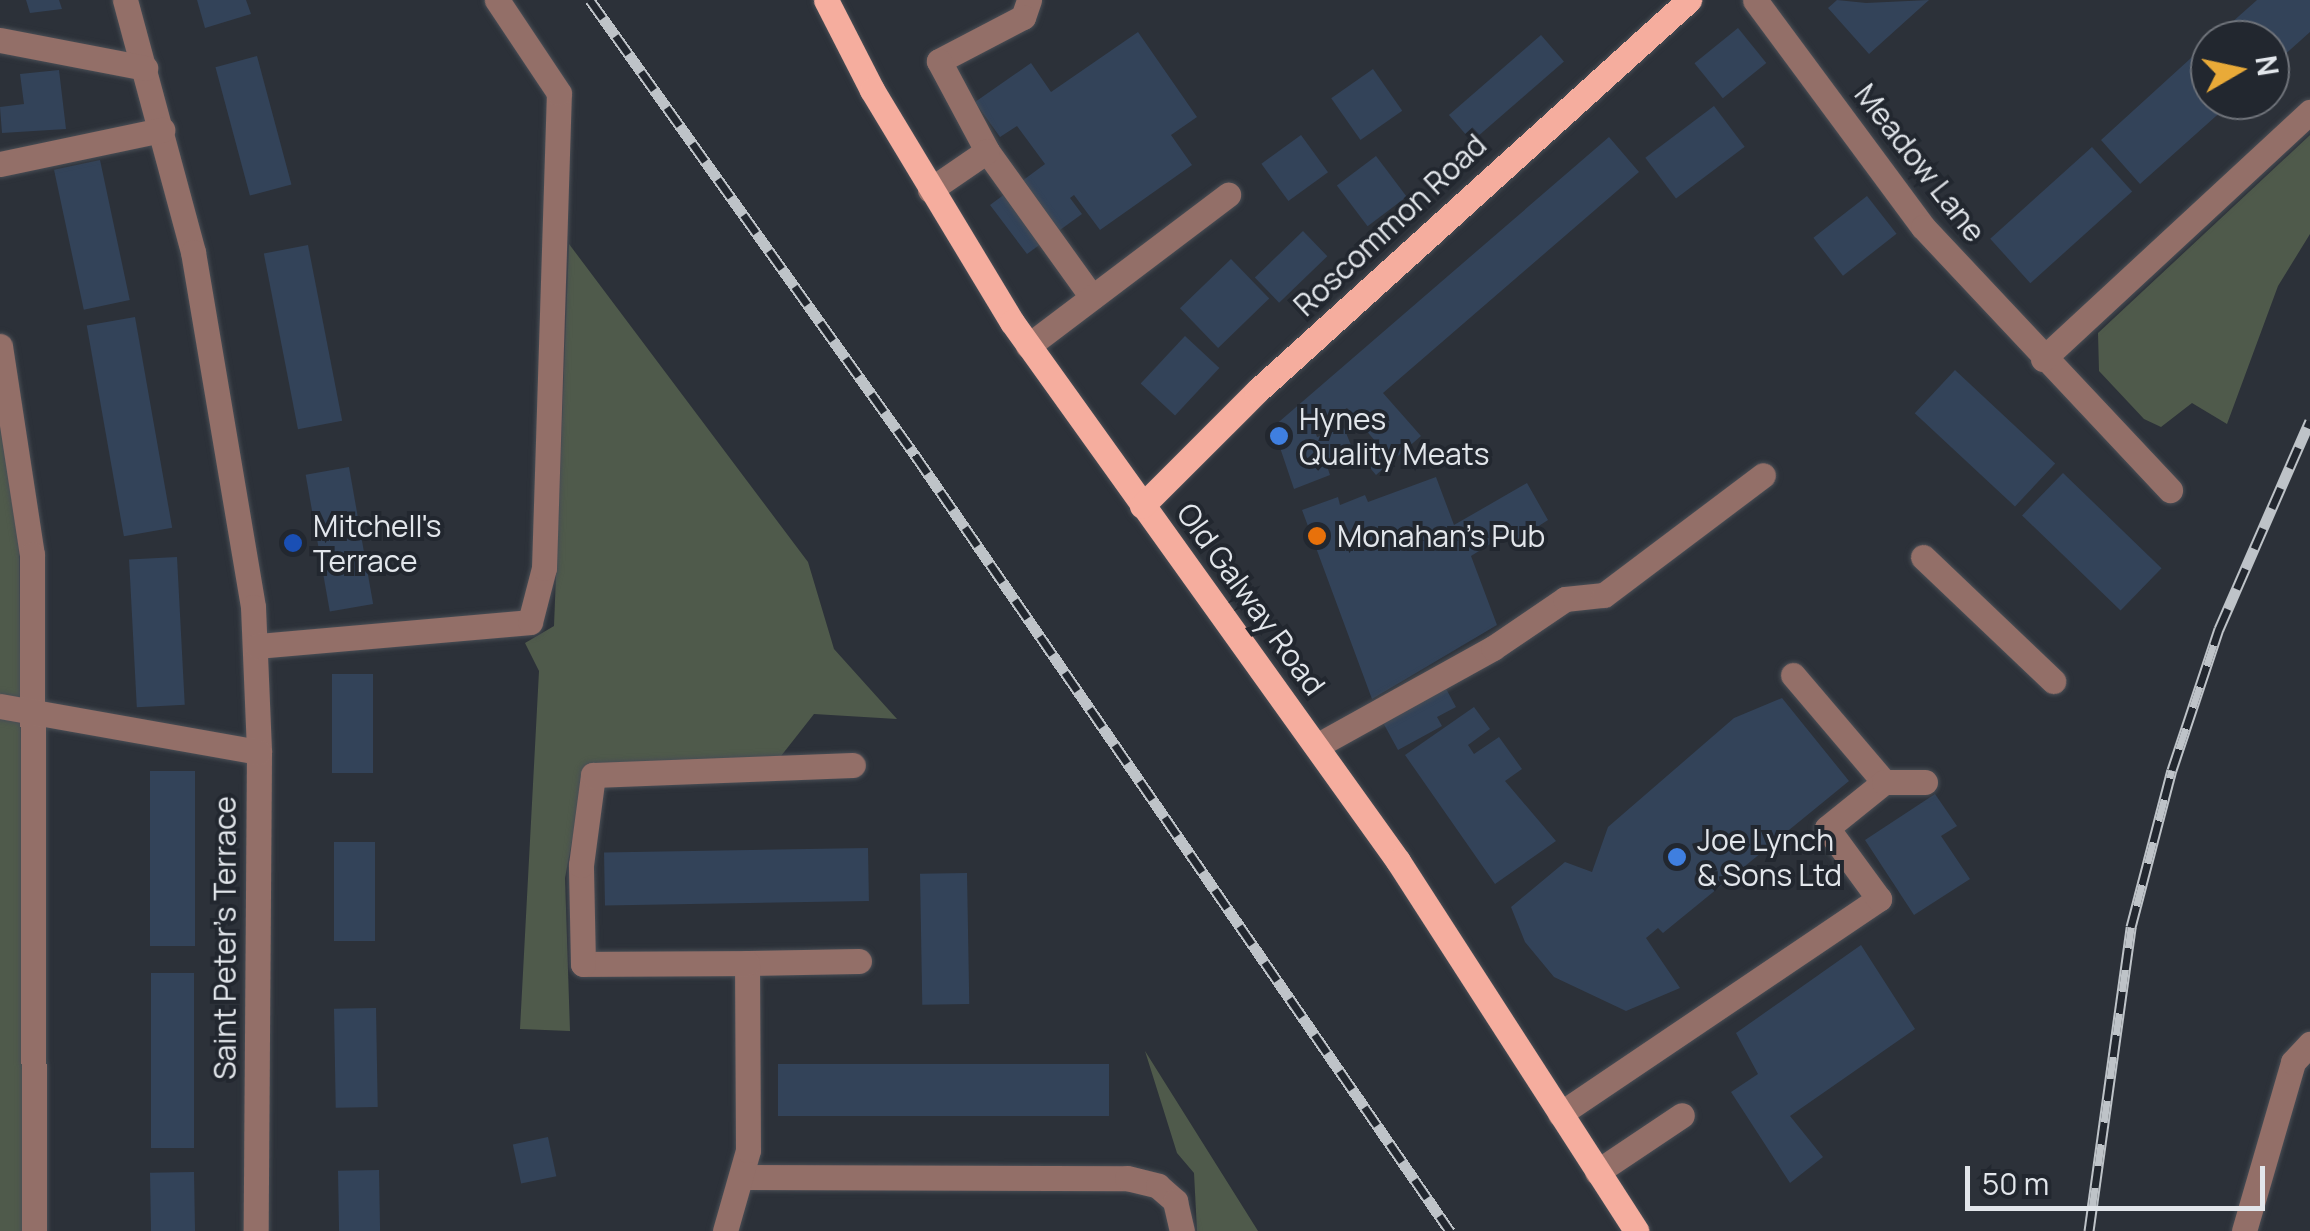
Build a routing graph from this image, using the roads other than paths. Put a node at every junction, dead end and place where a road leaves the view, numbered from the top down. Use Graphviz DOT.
graph roads {
  1 [pos="125,0"];
  2 [pos="496,0"];
  3 [pos="826,0"];
  4 [pos="1029,0"];
  5 [pos="1689,0"];
  6 [pos="1754,0"];
  7 [pos="0,40"];
  8 [pos="145,68"];
  9 [pos="2310,112"];
  10 [pos="162,130"];
  11 [pos="987,151"];
  12 [pos="0,164"];
  13 [pos="930,190"];
  14 [pos="1228,195"];
  15 [pos="1092,297"];
  16 [pos="0,346"];
  17 [pos="1028,346"];
  18 [pos="2043,358"];
  19 [pos="1762,475"];
  20 [pos="2170,490"];
  21 [pos="1142,506"];
  22 [pos="1923,557"];
  23 [pos="257,646"];
  24 [pos="1793,675"];
  25 [pos="2053,681"];
  26 [pos="0,706"];
  27 [pos="33,716"];
  28 [pos="1318,744"];
  29 [pos="260,752"];
  30 [pos="852,764"];
  31 [pos="1884,782"];
  32 [pos="1924,782"];
  33 [pos="859,961"];
  34 [pos="747,962"];
  35 [pos="2310,1044"];
  36 [pos="1560,1114"];
  37 [pos="1682,1115"];
  38 [pos="1597,1172"];
  39 [pos="746,1177"];
  40 [pos="34,1231"];
  41 [pos="256,1231"];
  42 [pos="725,1231"];
  43 [pos="1182,1231"];
  44 [pos="1636,1231"];
  45 [pos="2244,1231"];
  1 -- 8 [label="street"];
  2 -- 23 [label="street"];
  3 -- 13 [label="main road, Old Galway Road"];
  4 -- 11 [label="street"];
  5 -- 21 [label="main road, Roscommon Road"];
  6 -- 18 [label="street, Meadow Lane"];
  7 -- 8 [label="street"];
  8 -- 10 [label="street"];
  9 -- 18 [label="street"];
  10 -- 12 [label="street"];
  10 -- 23 [label="street"];
  11 -- 13 [label="street"];
  11 -- 15 [label="street"];
  13 -- 17 [label="main road, Old Galway Road"];
  14 -- 15 [label="street"];
  15 -- 17 [label="street"];
  16 -- 27 [label="street"];
  17 -- 21 [label="main road, Old Galway Road"];
  18 -- 20 [label="street, Meadow Lane"];
  19 -- 28 [label="street"];
  21 -- 28 [label="main road, Old Galway Road"];
  22 -- 25 [label="street"];
  23 -- 29 [label="street, Saint Peter's Terrace"];
  24 -- 31 [label="street"];
  26 -- 27 [label="street"];
  27 -- 29 [label="street"];
  27 -- 40 [label="street"];
  28 -- 36 [label="main road, Old Galway Road"];
  29 -- 41 [label="street, Saint Peter's Terrace"];
  30 -- 34 [label="street"];
  31 -- 32 [label="street"];
  31 -- 36 [label="street"];
  33 -- 34 [label="street"];
  34 -- 39 [label="street"];
  35 -- 45 [label="street"];
  36 -- 38 [label="main road, Old Galway Road"];
  37 -- 38 [label="street"];
  38 -- 44 [label="main road, Old Galway Road"];
  39 -- 42 [label="street"];
  39 -- 43 [label="street"];
}
